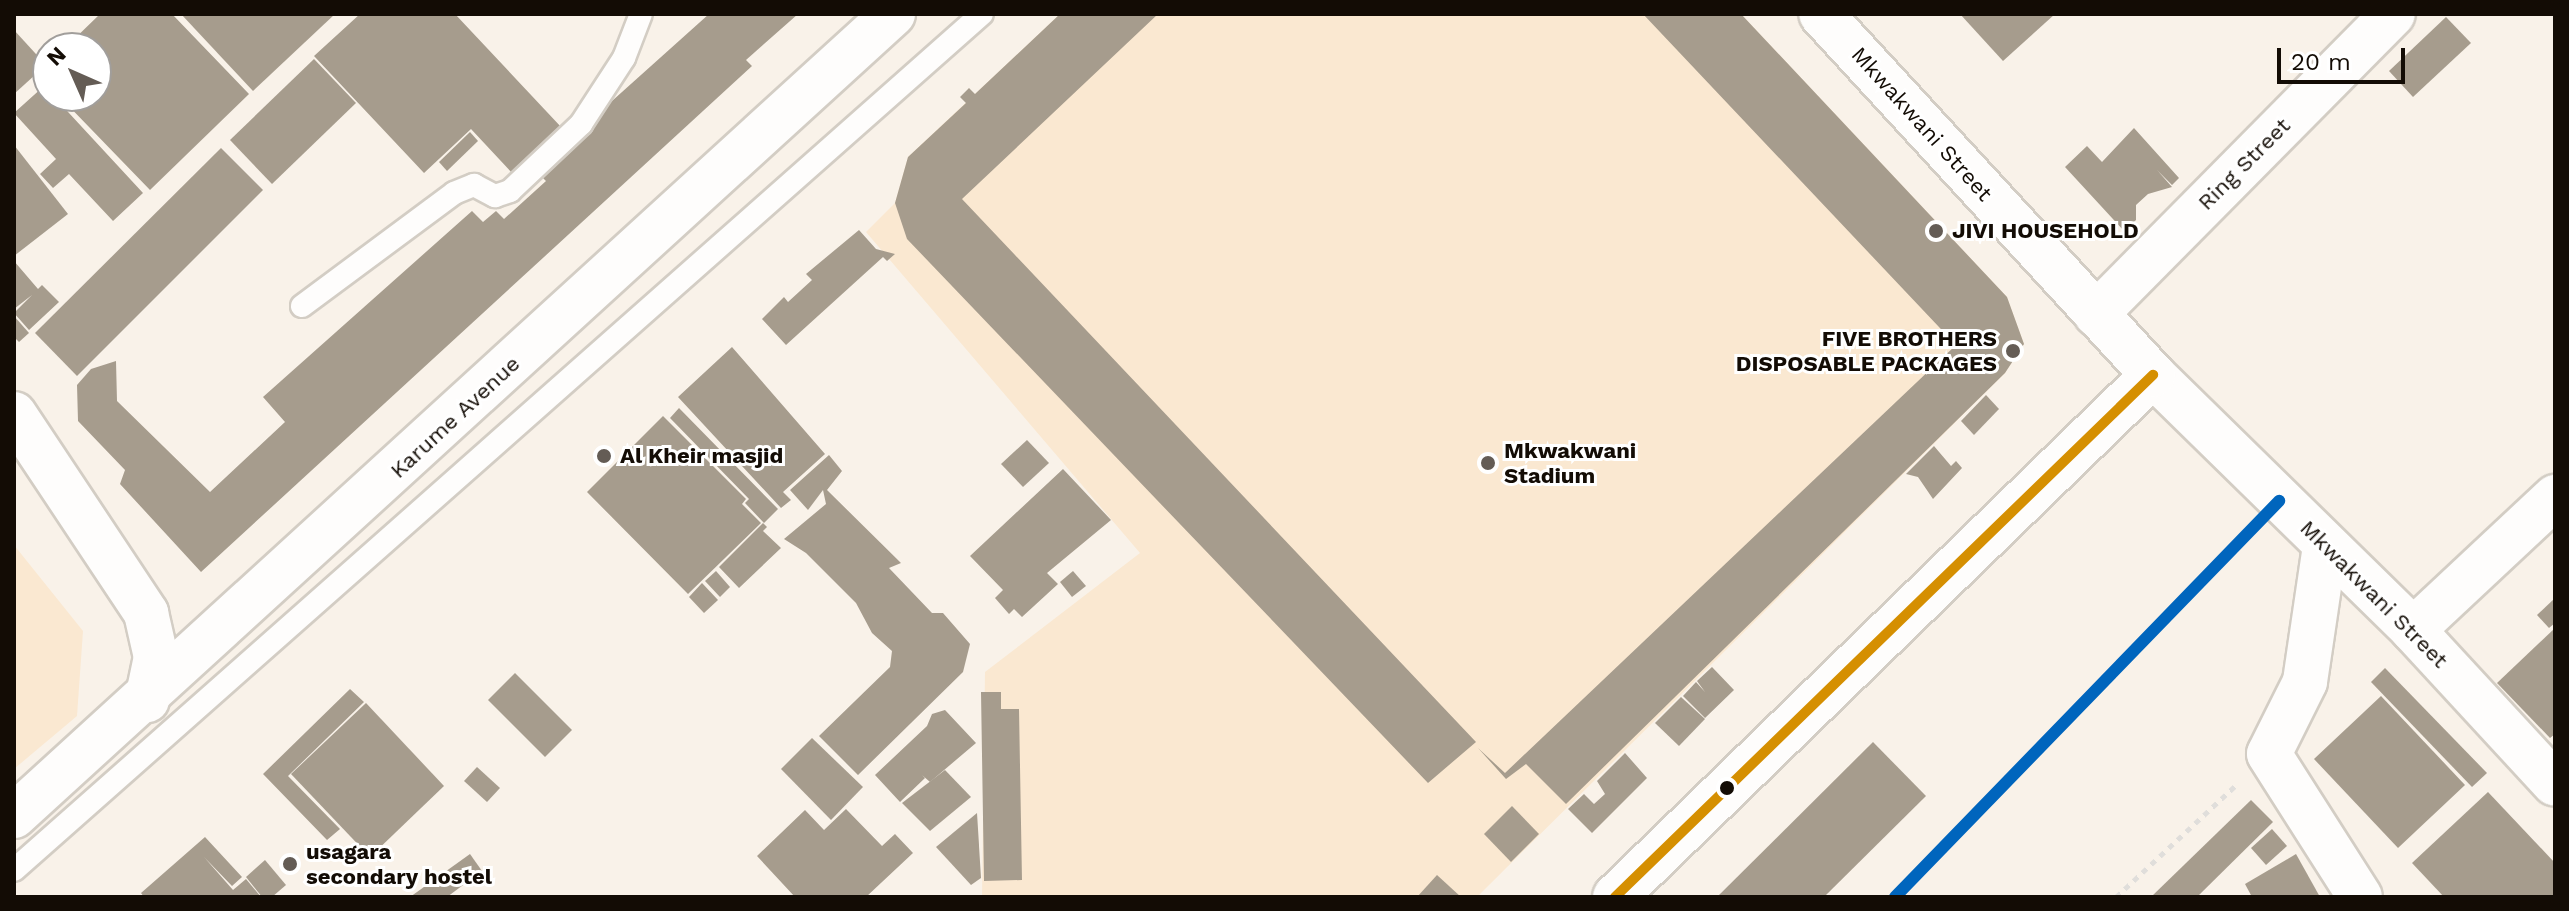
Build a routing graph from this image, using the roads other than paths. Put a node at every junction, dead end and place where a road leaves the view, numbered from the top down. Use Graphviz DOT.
graph roads {
  1 [pos="641,14"];
  2 [pos="893,14"];
  3 [pos="982,14"];
  4 [pos="1821,14"];
  5 [pos="2393,14"];
  6 [pos="302,306"];
  7 [pos="2096,314"];
  8 [pos="2153,375"];
  9 [pos="14,414"];
  10 [pos="2555,497"];
  11 [pos="2325,546"];
  12 [pos="2413,630"];
  13 [pos="147,700"];
  14 [pos="2555,784"];
  15 [pos="14,816"];
  16 [pos="14,870"];
  17 [pos="1615,897"];
  18 [pos="2360,897"];
  1 -- 6 [label="lane"];
  2 -- 13 [label="main road, Karume Avenue"];
  3 -- 16 [label="lane"];
  4 -- 7 [label="main road, Mkwakwani Street"];
  5 -- 7 [label="main road, Ring Street"];
  7 -- 8 [label="main road, Mkwakwani Street"];
  8 -- 11 [label="main road, Mkwakwani Street"];
  8 -- 17 [label="main road"];
  9 -- 13 [label="main road"];
  10 -- 12 [label="main road"];
  11 -- 12 [label="main road, Mkwakwani Street"];
  11 -- 18 [label="main road"];
  12 -- 14 [label="main road, Mkwakwani Street"];
  13 -- 15 [label="main road, Karume Avenue"];
}
